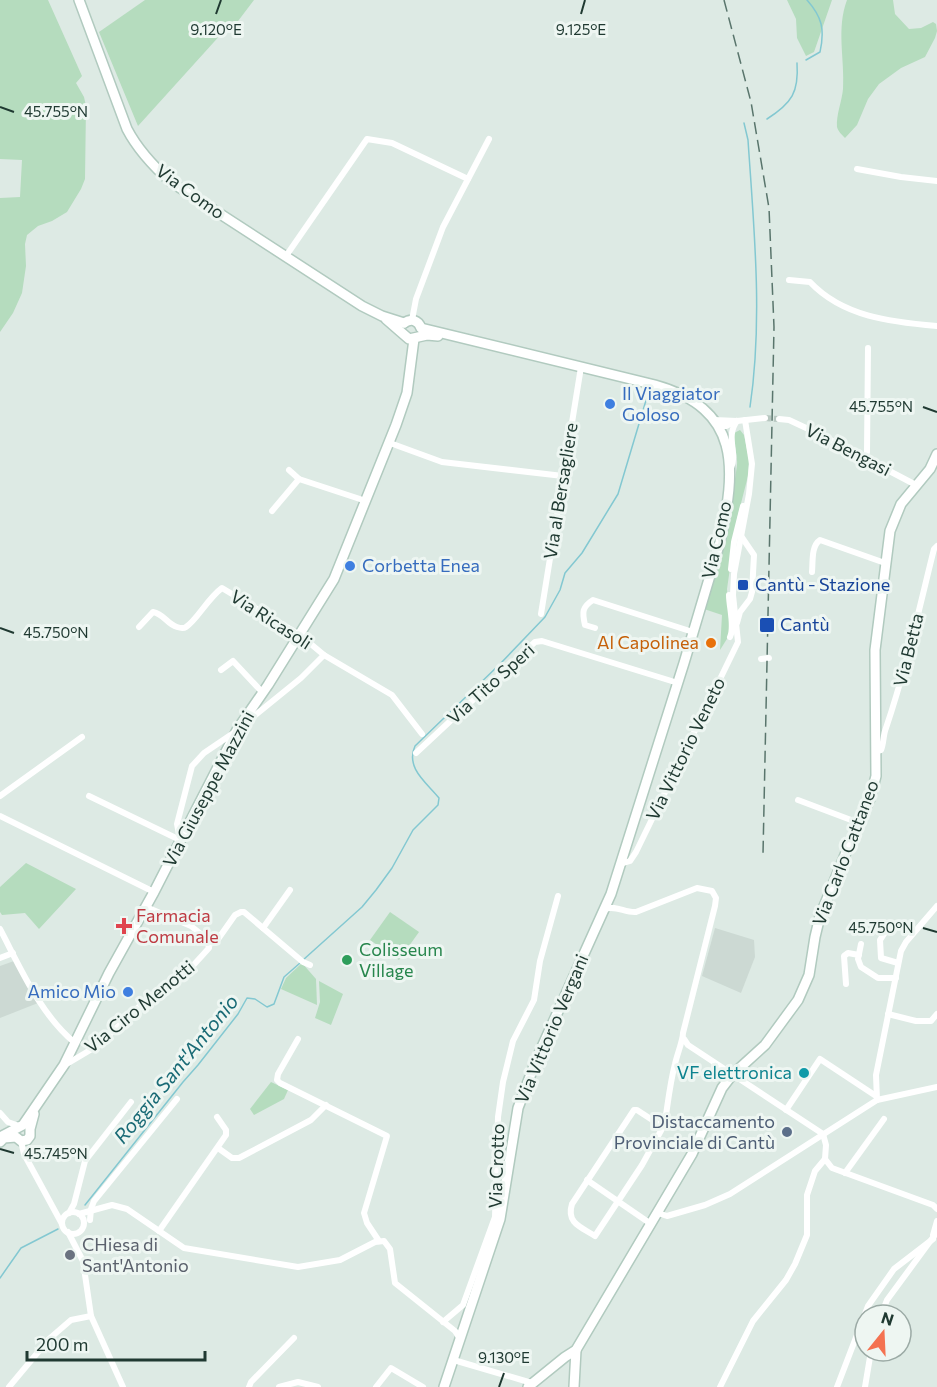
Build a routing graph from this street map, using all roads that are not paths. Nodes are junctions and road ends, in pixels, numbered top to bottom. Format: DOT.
graph roads {
  1 [pos="79,0"];
  2 [pos="489,139"];
  3 [pos="856,169"];
  4 [pos="468,179"];
  5 [pos="937,181"];
  6 [pos="286,256"];
  7 [pos="789,280"];
  8 [pos="937,326"];
  9 [pos="421,328"];
  10 [pos="409,332"];
  11 [pos="468,340"];
  12 [pos="868,348"];
  13 [pos="581,368"];
  14 [pos="765,418"];
  15 [pos="779,418"];
  16 [pos="741,420"];
  17 [pos="716,423"];
  18 [pos="390,443"];
  19 [pos="937,454"];
  20 [pos="865,457"];
  21 [pos="730,469"];
  22 [pos="289,470"];
  23 [pos="563,476"];
  24 [pos="299,479"];
  25 [pos="916,485"];
  26 [pos="366,501"];
  27 [pos="272,511"];
  28 [pos="741,536"];
  29 [pos="937,546"];
  30 [pos="885,563"];
  31 [pos="812,572"];
  32 [pos="541,614"];
  33 [pos="736,625"];
  34 [pos="139,627"];
  35 [pos="595,628"];
  36 [pos="693,632"];
  37 [pos="300,635"];
  38 [pos="730,637"];
  39 [pos="324,655"];
  40 [pos="769,658"];
  41 [pos="761,659"];
  42 [pos="221,670"];
  43 [pos="678,683"];
  44 [pos="266,689"];
  45 [pos="279,695"];
  46 [pos="237,730"];
  47 [pos="422,734"];
  48 [pos="82,737"];
  49 [pos="877,750"];
  50 [pos="416,753"];
  51 [pos="0,796"];
  52 [pos="89,796"];
  53 [pos="798,800"];
  54 [pos="0,816"];
  55 [pos="859,823"];
  56 [pos="180,840"];
  57 [pos="620,864"];
  58 [pos="290,890"];
  59 [pos="154,892"];
  60 [pos="611,894"];
  61 [pos="558,896"];
  62 [pos="937,906"];
  63 [pos="146,907"];
  64 [pos="605,909"];
  65 [pos="624,910"];
  66 [pos="263,928"];
  67 [pos="0,929"];
  68 [pos="886,931"];
  69 [pos="209,944"];
  70 [pos="861,944"];
  71 [pos="13,953"];
  72 [pos="859,955"];
  73 [pos="0,958"];
  74 [pos="304,962"];
  75 [pos="898,963"];
  76 [pos="896,978"];
  77 [pos="846,984"];
  78 [pos="888,1014"];
  79 [pos="937,1014"];
  80 [pos="298,1039"];
  81 [pos="684,1039"];
  82 [pos="76,1044"];
  83 [pos="64,1065"];
  84 [pos="732,1075"];
  85 [pos="937,1087"];
  86 [pos="876,1098"];
  87 [pos="177,1099"];
  88 [pos="131,1102"];
  89 [pos="326,1105"];
  90 [pos="786,1110"];
  91 [pos="0,1113"];
  92 [pos="217,1117"];
  93 [pos="884,1119"];
  94 [pos="663,1127"];
  95 [pos="22,1132"];
  96 [pos="823,1134"];
  97 [pos="0,1137"];
  98 [pos="0,1142"];
  99 [pos="218,1148"];
  100 [pos="825,1159"];
  101 [pos="845,1173"];
  102 [pos="587,1180"];
  103 [pos="618,1202"];
  104 [pos="74,1204"];
  105 [pos="108,1207"];
  106 [pos="53,1208"];
  107 [pos="937,1209"];
  108 [pos="91,1212"];
  109 [pos="68,1213"];
  110 [pos="658,1213"];
  111 [pos="78,1214"];
  112 [pos="90,1220"];
  113 [pos="937,1221"];
  114 [pos="62,1224"];
  115 [pos="651,1224"];
  116 [pos="83,1225"];
  117 [pos="159,1231"];
  118 [pos="937,1232"];
  119 [pos="72,1233"];
  120 [pos="935,1240"];
  121 [pos="379,1241"];
  122 [pos="476,1292"];
  123 [pos="886,1303"];
  124 [pos="91,1316"];
  125 [pos="445,1324"];
  126 [pos="464,1325"];
  127 [pos="294,1338"];
  128 [pos="459,1345"];
  129 [pos="576,1350"];
  130 [pos="457,1361"];
  131 [pos="869,1363"];
  132 [pos="530,1385"];
  133 [pos="9,1387"];
  134 [pos="123,1387"];
  135 [pos="249,1387"];
  136 [pos="279,1387"];
  137 [pos="318,1387"];
  138 [pos="376,1387"];
  139 [pos="423,1387"];
  140 [pos="444,1387"];
  141 [pos="449,1387"];
  142 [pos="574,1387"];
  143 [pos="720,1387"];
  144 [pos="837,1387"];
  145 [pos="865,1387"];
  1 -- 6 [label="street, Via Como"];
  2 -- 4 [label="street"];
  3 -- 5 [label="street"];
  4 -- 6 [label="street"];
  4 -- 10 [label="street"];
  6 -- 10 [label="street, Via Como"];
  7 -- 8 [label="street"];
  9 -- 10 [label="street, Via Giuseppe Mazzini"];
  9 -- 11 [label="street, Via Como"];
  10 -- 11 [label="street, Via Como"];
  10 -- 18 [label="street, Via Giuseppe Mazzini"];
  11 -- 13 [label="street, Via Como"];
  12 -- 20 [label="street"];
  13 -- 17 [label="street, Via Como"];
  13 -- 23 [label="street, Via al Bersagliere"];
  14 -- 16 [label="street"];
  15 -- 20 [label="street, Via Bengasi"];
  16 -- 17 [label="street"];
  16 -- 21 [label="street"];
  16 -- 28 [label="street, Via Vittorio Veneto"];
  16 -- 38 [label="street"];
  17 -- 21 [label="street, Via Como"];
  18 -- 23 [label="street"];
  18 -- 26 [label="street, Via Giuseppe Mazzini"];
  19 -- 25 [label="street, Via Carlo Cattaneo"];
  20 -- 25 [label="street, Via Bengasi"];
  21 -- 36 [label="street, Via Como"];
  22 -- 24 [label="street"];
  23 -- 32 [label="street, Via al Bersagliere"];
  24 -- 26 [label="street"];
  24 -- 27 [label="street"];
  25 -- 30 [label="street, Via Carlo Cattaneo"];
  26 -- 37 [label="street, Via Giuseppe Mazzini"];
  28 -- 33 [label="street, Via Vittorio Veneto"];
  28 -- 33 [label="street, Via Vittorio Veneto"];
  29 -- 49 [label="street, Via Betta"];
  30 -- 31 [label="street"];
  30 -- 49 [label="street, Via Carlo Cattaneo"];
  33 -- 57 [label="street, Via Vittorio Veneto"];
  34 -- 37 [label="street, Via Ricasoli"];
  35 -- 36 [label="street"];
  36 -- 43 [label="street, Via Como"];
  37 -- 39 [label="street, Via Ricasoli"];
  37 -- 44 [label="street, Via Giuseppe Mazzini"];
  39 -- 45 [label="street"];
  39 -- 47 [label="street"];
  40 -- 41 [label="street"];
  42 -- 44 [label="street"];
  43 -- 50 [label="street, Via Tito Speri"];
  43 -- 57 [label="street, Via Como"];
  44 -- 45 [label="street"];
  44 -- 46 [label="street, Via Giuseppe Mazzini"];
  45 -- 46 [label="street"];
  46 -- 56 [label="street, Via Giuseppe Mazzini"];
  46 -- 56 [label="street"];
  48 -- 51 [label="street"];
  49 -- 55 [label="street, Via Carlo Cattaneo"];
  52 -- 56 [label="street"];
  53 -- 55 [label="street"];
  54 -- 59 [label="street"];
  55 -- 84 [label="street, Via Carlo Cattaneo"];
  56 -- 59 [label="street, Via Giuseppe Mazzini"];
  57 -- 60 [label="street, Via Como"];
  58 -- 66 [label="street"];
  59 -- 63 [label="street, Via Giuseppe Mazzini"];
  60 -- 64 [label="street, Via Como"];
  60 -- 65 [label="street"];
  61 -- 125 [label="street, Via Crotto"];
  62 -- 75 [label="street"];
  63 -- 69 [label="street, Via Ciro Menotti"];
  63 -- 82 [label="street, Via Giuseppe Mazzini"];
  64 -- 65 [label="street"];
  64 -- 122 [label="street, Via Vittorio Vergani"];
  65 -- 81 [label="street"];
  66 -- 69 [label="street, Via Ciro Menotti"];
  66 -- 74 [label="street, Via Ciro Menotti"];
  67 -- 71 [label="street"];
  68 -- 75 [label="street"];
  69 -- 83 [label="street, Via Ciro Menotti"];
  70 -- 72 [label="street"];
  71 -- 73 [label="street"];
  71 -- 82 [label="street"];
  72 -- 76 [label="street"];
  72 -- 77 [label="street"];
  75 -- 76 [label="street"];
  76 -- 78 [label="street"];
  78 -- 79 [label="street"];
  78 -- 86 [label="street"];
  80 -- 89 [label="street"];
  81 -- 84 [label="street"];
  81 -- 94 [label="street"];
  82 -- 83 [label="street, Via Giuseppe Mazzini"];
  83 -- 95 [label="street, Via Giuseppe Mazzini"];
  84 -- 90 [label="street"];
  84 -- 110 [label="street, Via Carlo Cattaneo"];
  85 -- 86 [label="street"];
  86 -- 90 [label="street"];
  86 -- 96 [label="street"];
  87 -- 108 [label="street"];
  88 -- 104 [label="street"];
  89 -- 99 [label="street"];
  89 -- 121 [label="street"];
  90 -- 96 [label="street"];
  91 -- 95 [label="street"];
  92 -- 99 [label="street"];
  93 -- 101 [label="street"];
  94 -- 102 [label="street"];
  94 -- 103 [label="street"];
  95 -- 97 [label="street"];
  95 -- 98 [label="street"];
  95 -- 106 [label="street"];
  96 -- 100 [label="street"];
  96 -- 110 [label="street"];
  99 -- 117 [label="street"];
  100 -- 101 [label="street"];
  100 -- 143 [label="street"];
  101 -- 107 [label="street"];
  102 -- 103 [label="street"];
  102 -- 103 [label="street"];
  103 -- 115 [label="street"];
  104 -- 109 [label="street"];
  104 -- 111 [label="street"];
  105 -- 108 [label="street"];
  105 -- 112 [label="street"];
  105 -- 117 [label="street"];
  106 -- 109 [label="street"];
  106 -- 114 [label="street"];
  108 -- 111 [label="street"];
  108 -- 112 [label="street"];
  109 -- 111 [label="street"];
  109 -- 114 [label="street"];
  110 -- 115 [label="street, Via Carlo Cattaneo"];
  111 -- 116 [label="street"];
  112 -- 116 [label="street"];
  113 -- 120 [label="street"];
  114 -- 119 [label="street"];
  115 -- 129 [label="street, Via Carlo Cattaneo"];
  116 -- 119 [label="street"];
  117 -- 121 [label="street"];
  118 -- 120 [label="street"];
  119 -- 124 [label="street"];
  120 -- 123 [label="street"];
  120 -- 144 [label="street"];
  121 -- 125 [label="street"];
  122 -- 126 [label="street, Via Vittorio Vergani"];
  122 -- 128 [label="street, Via Vittorio Vergani"];
  124 -- 133 [label="street"];
  124 -- 134 [label="street"];
  125 -- 126 [label="street"];
  125 -- 128 [label="street"];
  125 -- 128 [label="street"];
  126 -- 128 [label="street, Via Vittorio Vergani"];
  127 -- 135 [label="street"];
  128 -- 130 [label="street, Via Vittorio Vergani"];
  128 -- 140 [label="street, Via Vittorio Vergani"];
  129 -- 132 [label="street, Via Carlo Cattaneo"];
  129 -- 142 [label="street"];
  130 -- 132 [label="street"];
  130 -- 141 [label="street, Via Vittorio Vergani"];
  131 -- 145 [label="street"];
  136 -- 137 [label="street"];
  138 -- 139 [label="street"];
}
